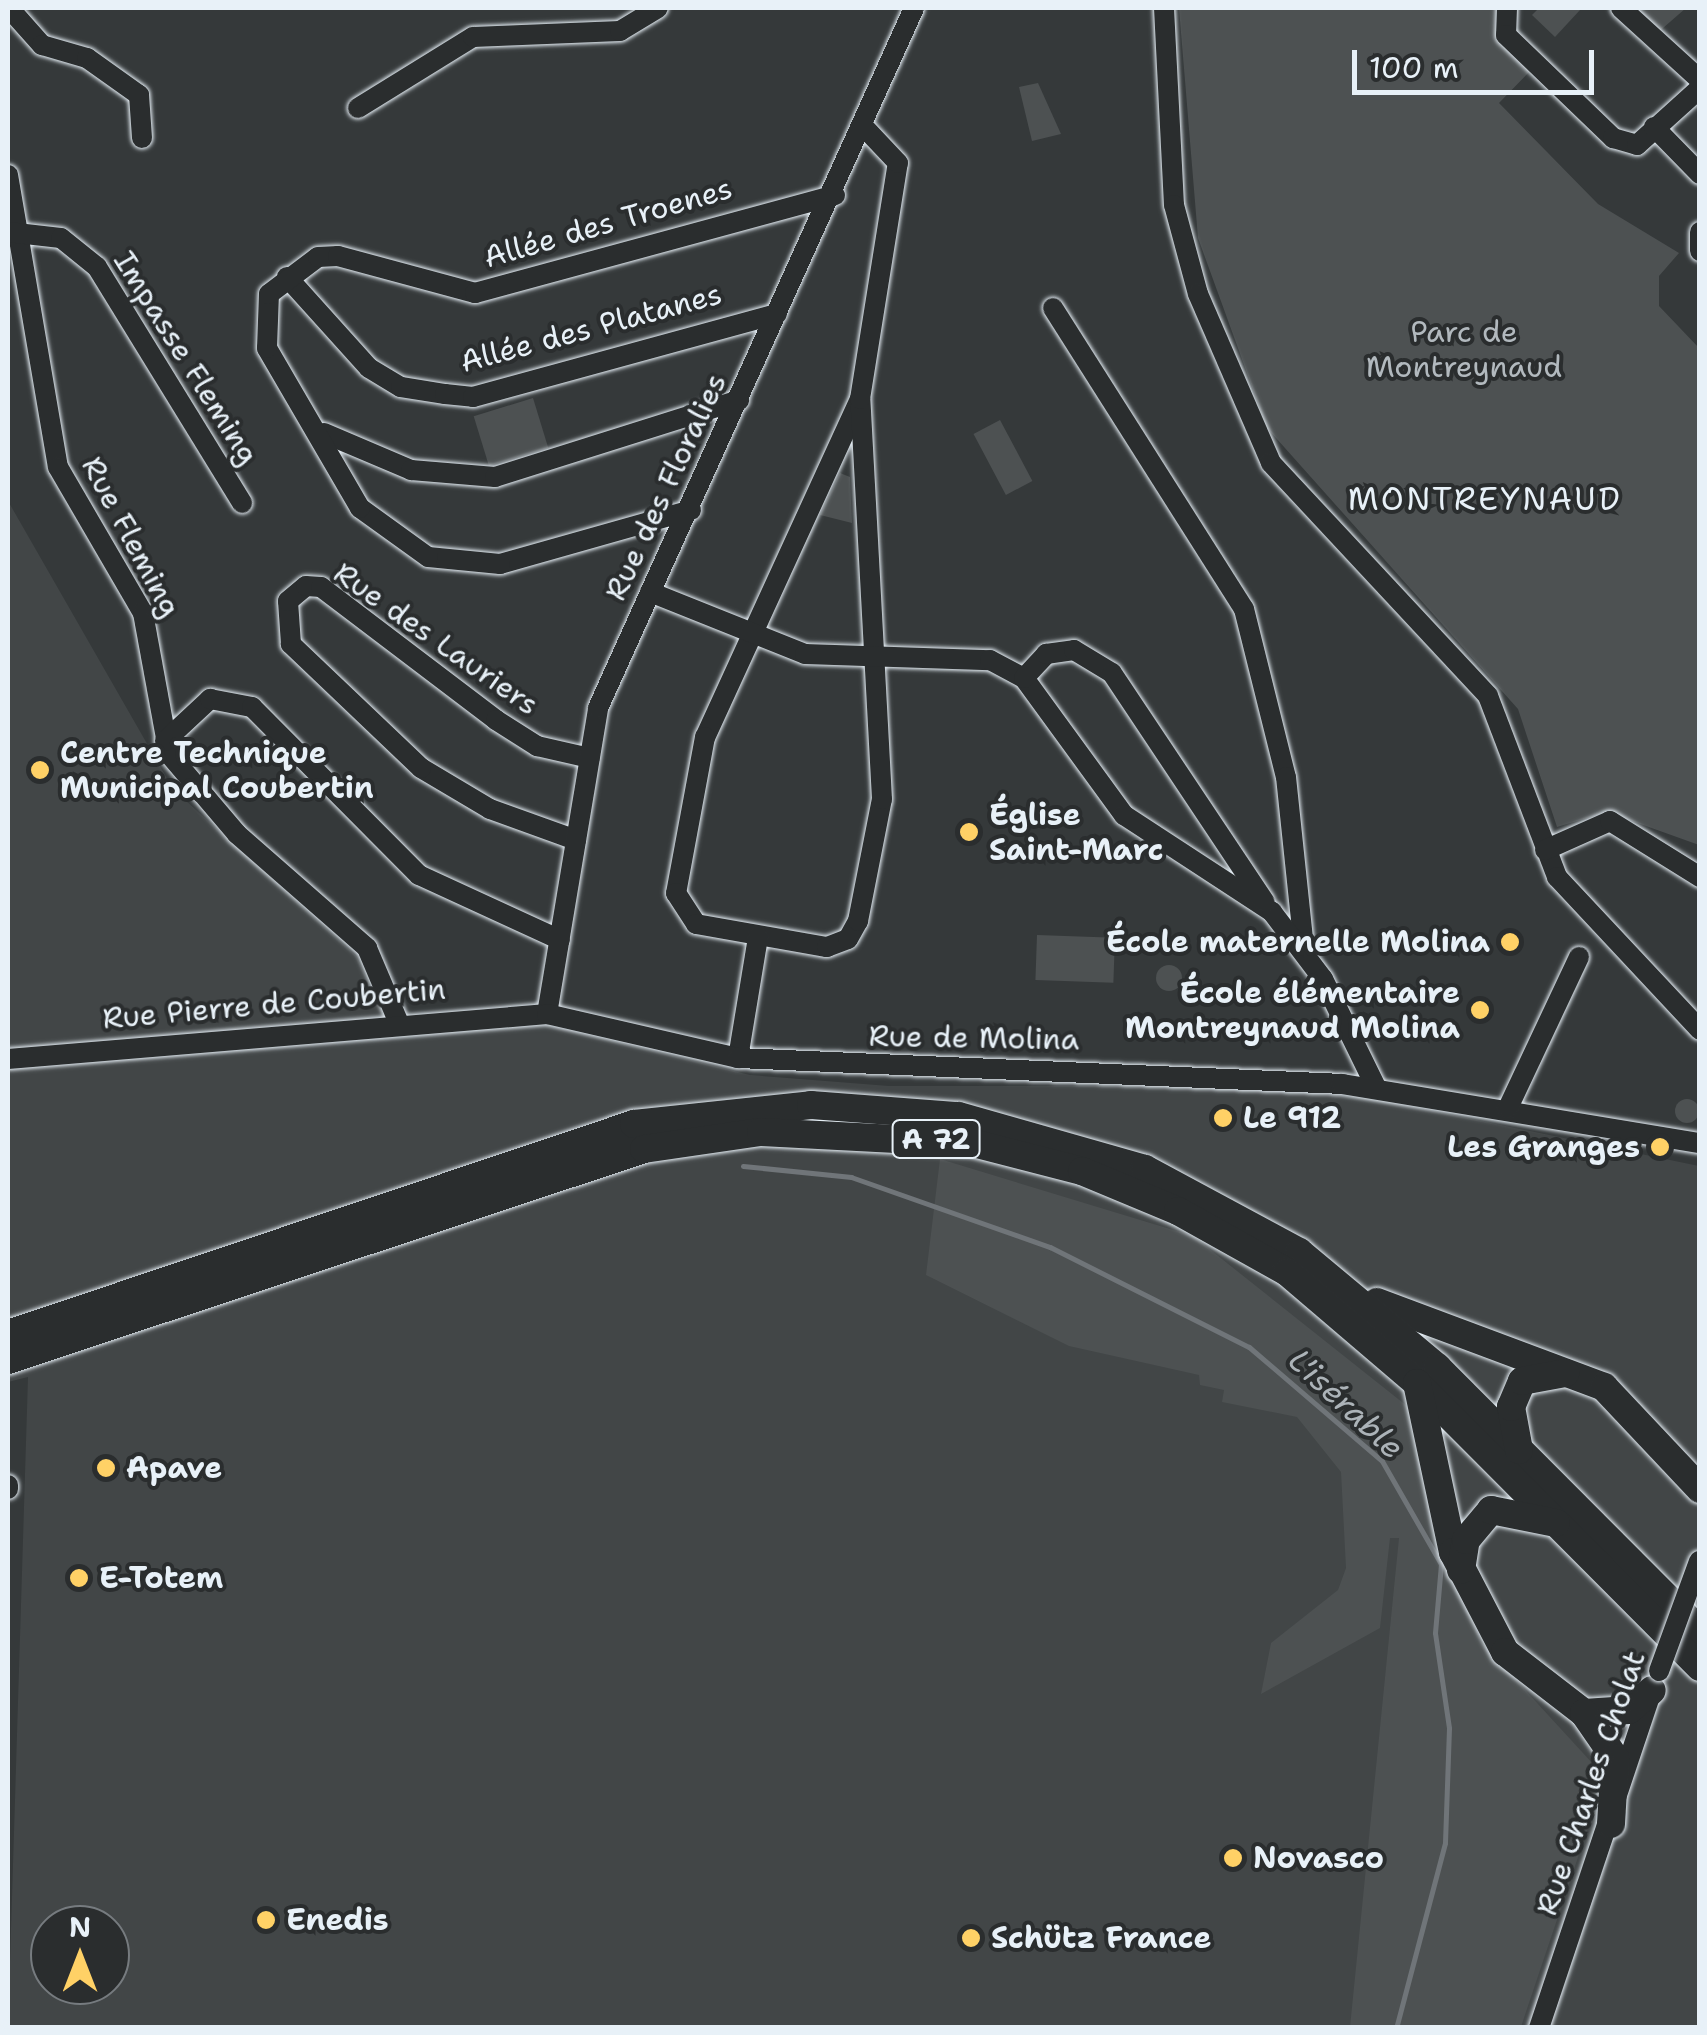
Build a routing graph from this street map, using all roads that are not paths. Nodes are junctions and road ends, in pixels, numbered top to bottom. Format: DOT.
graph roads {
  1 [pos="9,8"];
  2 [pos="658,8"];
  3 [pos="1164,8"];
  4 [pos="1507,8"];
  5 [pos="1621,8"];
  6 [pos="917,10"];
  7 [pos="1700,80"];
  8 [pos="1700,88"];
  9 [pos="358,108"];
  10 [pos="1654,126"];
  11 [pos="864,128"];
  12 [pos="142,138"];
  13 [pos="1700,174"];
  14 [pos="8,175"];
  15 [pos="835,195"];
  16 [pos="1700,232"];
  17 [pos="13,234"];
  18 [pos="1700,251"];
  19 [pos="287,277"];
  20 [pos="1053,308"];
  21 [pos="777,314"];
  22 [pos="860,399"];
  23 [pos="739,400"];
  24 [pos="324,433"];
  25 [pos="242,503"];
  26 [pos="691,510"];
  27 [pos="650,592"];
  28 [pos="753,638"];
  29 [pos="872,657"];
  30 [pos="1024,678"];
  31 [pos="165,741"];
  32 [pos="590,758"];
  33 [pos="576,840"];
  34 [pos="1545,850"];
  35 [pos="1700,876"];
  36 [pos="1272,912"];
  37 [pos="758,937"];
  38 [pos="560,940"];
  39 [pos="1304,949"];
  40 [pos="1579,956"];
  41 [pos="547,1014"];
  42 [pos="398,1021"];
  43 [pos="1700,1030"];
  44 [pos="738,1058"];
  45 [pos="8,1060"];
  46 [pos="1376,1088"];
  47 [pos="1508,1108"];
  48 [pos="1700,1142"];
  49 [pos="1365,1302"];
  50 [pos="12,1349"];
  51 [pos="1578,1374"];
  52 [pos="1417,1383"];
  53 [pos="1662,1441"];
  54 [pos="1700,1449"];
  55 [pos="1519,1450"];
  56 [pos="1700,1488"];
  57 [pos="1559,1524"];
  58 [pos="1699,1560"];
  59 [pos="1460,1572"];
  60 [pos="1700,1632"];
  61 [pos="1700,1666"];
  62 [pos="1656,1681"];
  63 [pos="1584,1713"];
  64 [pos="1611,1824"];
  65 [pos="1539,2028"];
  1 -- 12 [label="street"];
  2 -- 9 [label="street"];
  3 -- 34 [label="street"];
  4 -- 10 [label="street"];
  5 -- 7 [label="street"];
  6 -- 11 [label="street, Rue des Floralies"];
  8 -- 10 [label="street"];
  10 -- 13 [label="street"];
  11 -- 15 [label="street, Rue des Floralies"];
  11 -- 22 [label="street"];
  14 -- 17 [label="street, Rue Fleming"];
  15 -- 19 [label="street, Allée des Troenes"];
  15 -- 21 [label="street, Rue des Floralies"];
  16 -- 18 [label="street"];
  17 -- 25 [label="street, Impasse Fleming"];
  17 -- 31 [label="street, Rue Fleming"];
  19 -- 21 [label="street, Allée des Platanes"];
  19 -- 24 [label="street"];
  20 -- 39 [label="street"];
  21 -- 23 [label="street, Rue des Floralies"];
  22 -- 28 [label="street"];
  22 -- 29 [label="street"];
  23 -- 24 [label="street"];
  23 -- 26 [label="street, Rue des Floralies"];
  24 -- 26 [label="street"];
  26 -- 27 [label="street, Rue des Floralies"];
  27 -- 28 [label="street"];
  27 -- 32 [label="street, Rue des Floralies"];
  28 -- 29 [label="street"];
  28 -- 37 [label="street"];
  29 -- 30 [label="street"];
  29 -- 37 [label="street"];
  30 -- 36 [label="street"];
  30 -- 36 [label="street"];
  31 -- 38 [label="street"];
  31 -- 42 [label="street, Rue Fleming"];
  32 -- 33 [label="street, Rue des Floralies"];
  32 -- 33 [label="street, Rue des Lauriers"];
  33 -- 38 [label="street, Rue des Floralies"];
  34 -- 35 [label="street"];
  34 -- 43 [label="street"];
  36 -- 39 [label="street"];
  37 -- 44 [label="street"];
  38 -- 41 [label="street, Rue des Floralies"];
  39 -- 46 [label="street"];
  40 -- 47 [label="street"];
  41 -- 42 [label="street, Rue Pierre de Coubertin"];
  41 -- 44 [label="street, Rue de Molina"];
  42 -- 45 [label="street, Rue Pierre de Coubertin"];
  44 -- 46 [label="street, Rue de Molina"];
  46 -- 47 [label="street, Rue de Molina"];
  47 -- 48 [label="street, Rue de Molina"];
  49 -- 50 [label="highway, A 72"];
  49 -- 51 [label="highway"];
  49 -- 55 [label="highway, A 72"];
  50 -- 52 [label="highway, A 72"];
  51 -- 53 [label="highway"];
  51 -- 55 [label="highway"];
  52 -- 57 [label="highway, A 72"];
  52 -- 59 [label="highway"];
  53 -- 54 [label="highway"];
  53 -- 56 [label="highway"];
  55 -- 60 [label="highway, A 72"];
  57 -- 59 [label="highway"];
  57 -- 61 [label="highway, A 72"];
  58 -- 62 [label="street, Rue Charles Cholat, bridge"];
  59 -- 63 [label="highway"];
  62 -- 63 [label="highway"];
  62 -- 64 [label="street, Rue Charles Cholat"];
  63 -- 64 [label="highway"];
  64 -- 65 [label="street, Rue Charles Cholat"];
}
